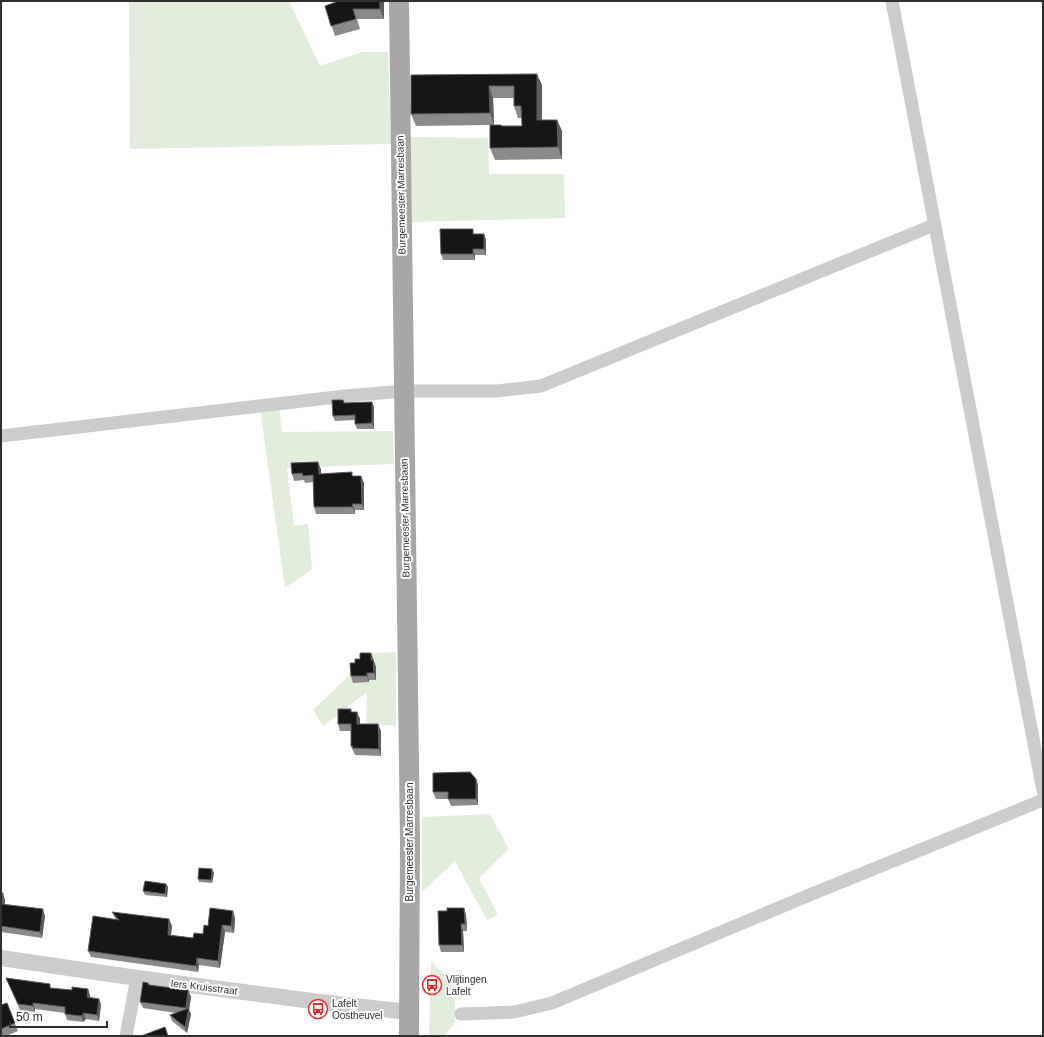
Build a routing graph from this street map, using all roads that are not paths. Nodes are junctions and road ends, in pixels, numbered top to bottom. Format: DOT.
graph roads {
  1 [pos="399,1"];
  2 [pos="892,1"];
  3 [pos="934,225"];
  4 [pos="404,391"];
  5 [pos="1,436"];
  6 [pos="1043,791"];
  7 [pos="1043,800"];
  8 [pos="1,958"];
  9 [pos="136,978"];
  10 [pos="408,1012"];
  11 [pos="461,1014"];
  12 [pos="126,1036"];
  13 [pos="409,1036"];
  1 -- 4 [label="main road, Burgemeester Marresbaan"];
  2 -- 3 [label="street"];
  3 -- 4 [label="street"];
  3 -- 6 [label="street"];
  4 -- 5 [label="street"];
  4 -- 10 [label="main road, Burgemeester Marresbaan"];
  7 -- 11 [label="street"];
  8 -- 9 [label="street, Iers Kruisstraat"];
  9 -- 10 [label="street, Iers Kruisstraat"];
  9 -- 12 [label="street"];
  10 -- 13 [label="main road, Burgemeester Marresbaan"];
}
